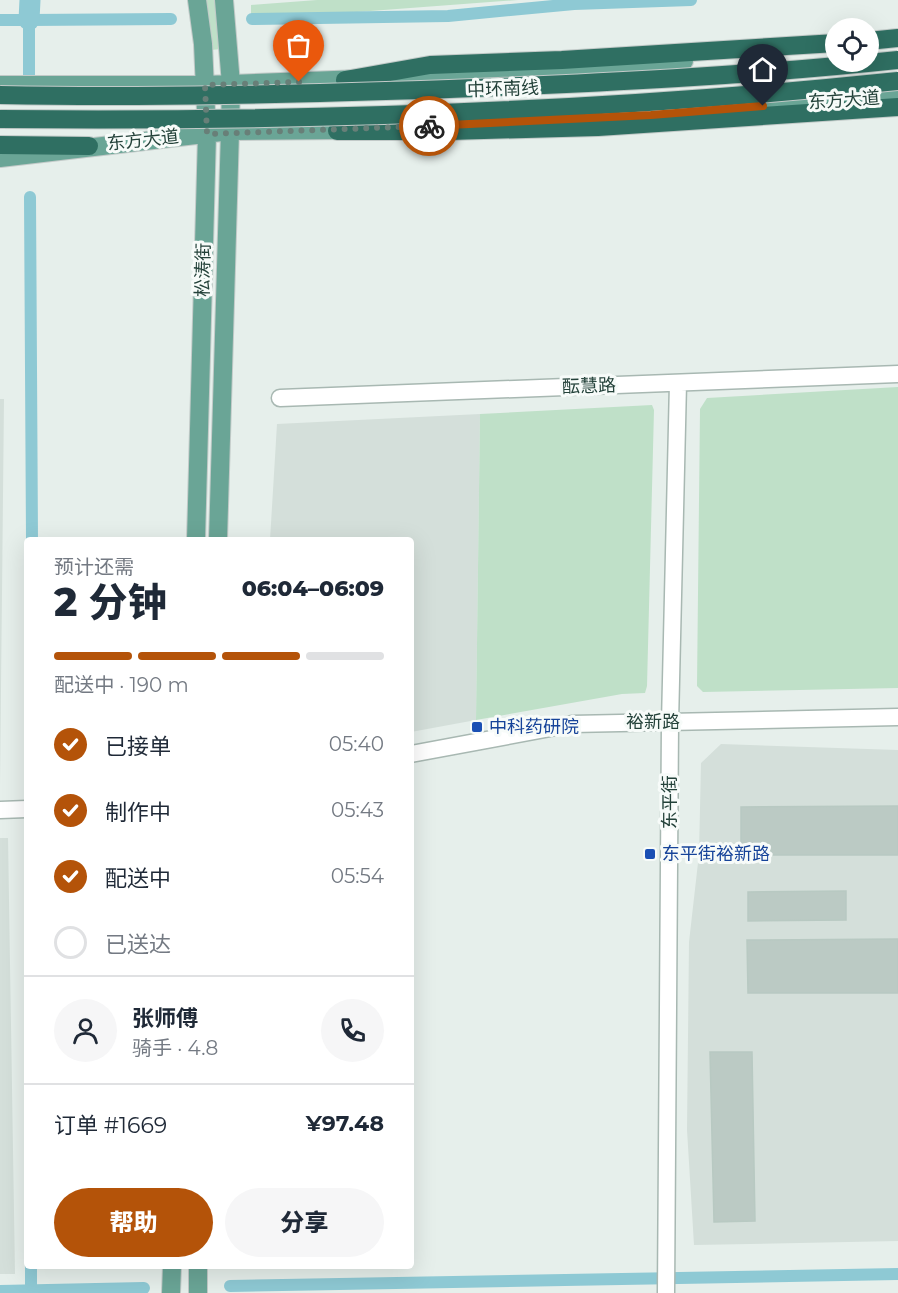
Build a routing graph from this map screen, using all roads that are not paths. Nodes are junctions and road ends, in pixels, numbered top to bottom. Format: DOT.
graph roads {
  1 [pos="197,0"];
  2 [pos="224,0"];
  3 [pos="898,38"];
  4 [pos="879,40"];
  5 [pos="825,44"];
  6 [pos="898,46"];
  7 [pos="879,47"];
  8 [pos="825,52"];
  9 [pos="898,60"];
  10 [pos="345,80"];
  11 [pos="898,81"];
  12 [pos="231,84"];
  13 [pos="0,85"];
  14 [pos="205,85"];
  15 [pos="0,95"];
  16 [pos="898,96"];
  17 [pos="898,107"];
  18 [pos="0,119"];
  19 [pos="337,130"];
  20 [pos="230,131"];
  21 [pos="207,134"];
  22 [pos="0,145"];
  23 [pos="89,146"];
  24 [pos="0,158"];
  25 [pos="898,374"];
  26 [pos="678,383"];
  27 [pos="280,398"];
  28 [pos="196,537"];
  29 [pos="218,537"];
  30 [pos="898,717"];
  31 [pos="670,723"];
  32 [pos="414,753"];
  33 [pos="23,809"];
  34 [pos="0,810"];
  35 [pos="172,1269"];
  36 [pos="198,1269"];
  37 [pos="171,1293"];
  38 [pos="198,1293"];
  39 [pos="666,1293"];
  1 -- 14 [label="main road, 松涛街"];
  2 -- 12 [label="main road, 松涛街"];
  3 -- 4 [label="highway"];
  5 -- 10 [label="highway"];
  6 -- 7 [label="main road"];
  8 -- 10 [label="main road"];
  9 -- 15 [label="highway, 中环南线, bridge"];
  10 -- 12 [label="main road"];
  11 -- 18 [label="highway, 中环南线, bridge"];
  12 -- 14 [label="main road"];
  12 -- 20 [label="main road, 松涛街"];
  13 -- 14 [label="main road"];
  14 -- 21 [label="main road, 松涛街"];
  16 -- 19 [label="main road, 东方大道"];
  17 -- 19 [label="highway"];
  19 -- 20 [label="main road, 东方大道"];
  20 -- 21 [label="main road, 东方大道"];
  20 -- 29 [label="main road, 松涛街"];
  21 -- 23 [label="main road, 东方大道"];
  21 -- 28 [label="main road, 松涛街"];
  22 -- 23 [label="highway"];
  23 -- 24 [label="main road, 东方大道"];
  25 -- 26 [label="street, 酝慧路"];
  26 -- 27 [label="street, 酝慧路"];
  26 -- 31 [label="street, 东平街"];
  30 -- 31 [label="street, 裕新路"];
  31 -- 32 [label="street, 裕新路"];
  31 -- 39 [label="street, 东平街"];
  33 -- 34 [label="street"];
  35 -- 37 [label="main road"];
  36 -- 38 [label="main road"];
}
